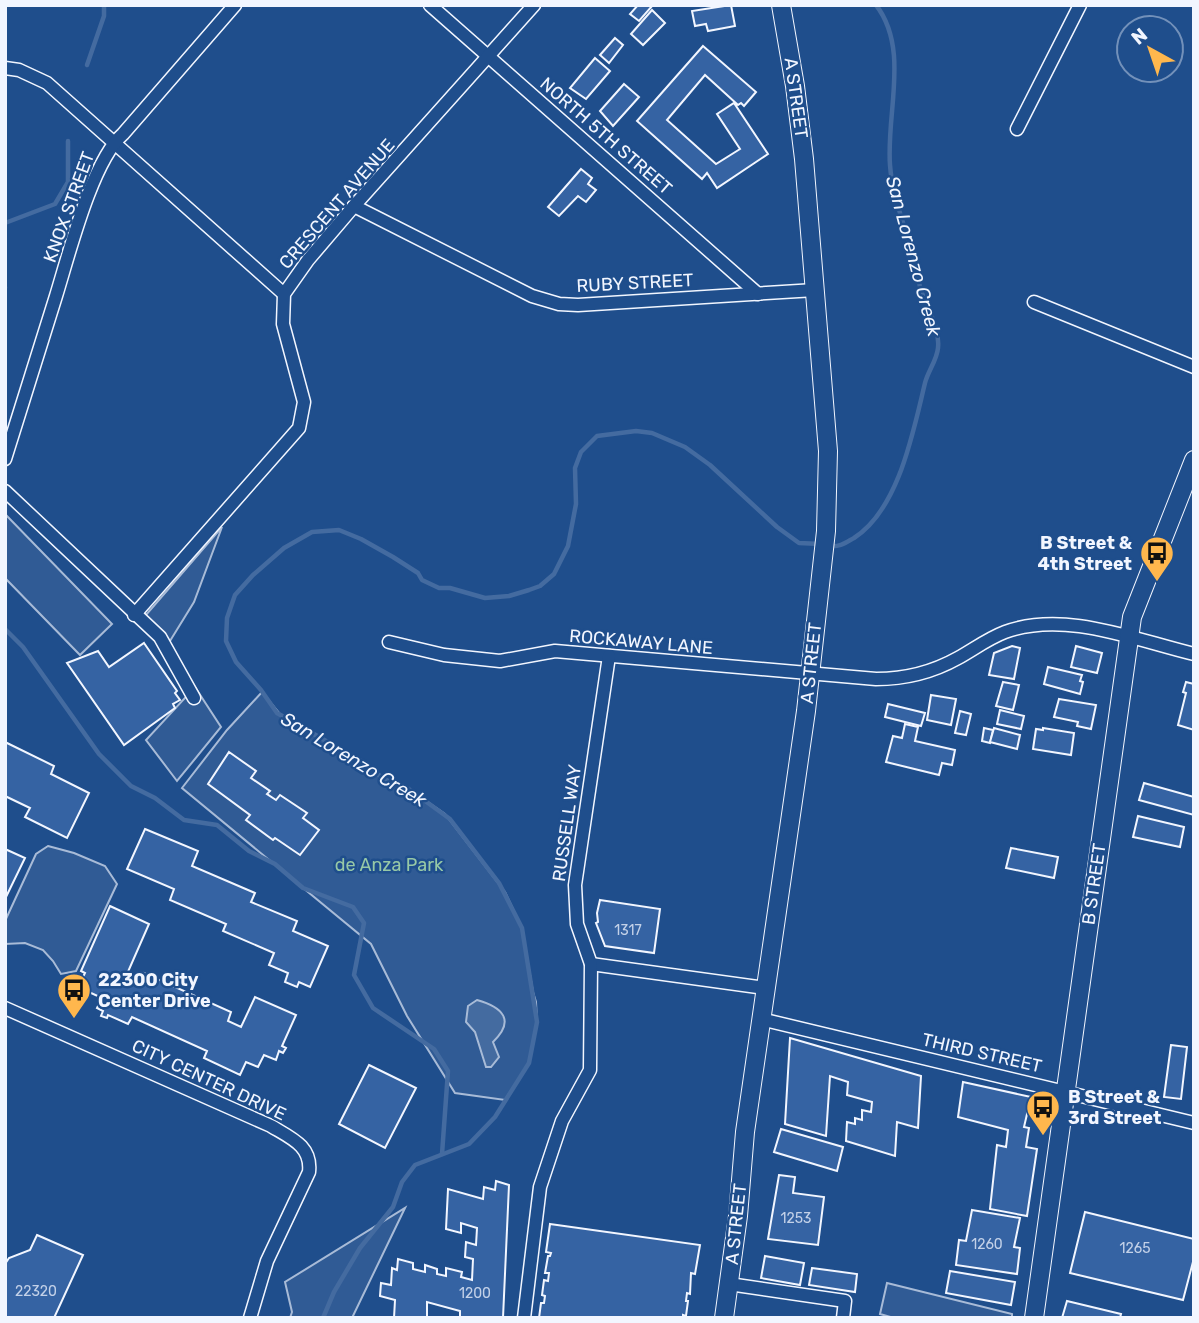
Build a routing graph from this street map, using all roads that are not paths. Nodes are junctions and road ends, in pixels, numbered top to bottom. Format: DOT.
graph roads {
  1 [pos="235,5"];
  2 [pos="430,5"];
  3 [pos="534,5"];
  4 [pos="780,5"];
  5 [pos="1080,5"];
  6 [pos="487,56"];
  7 [pos="5,68"];
  8 [pos="1017,129"];
  9 [pos="114,142"];
  10 [pos="354,206"];
  11 [pos="815,290"];
  12 [pos="284,293"];
  13 [pos="758,294"];
  14 [pos="1034,302"];
  15 [pos="1194,367"];
  16 [pos="5,459"];
  17 [pos="1194,460"];
  18 [pos="5,491"];
  19 [pos="134,615"];
  20 [pos="1129,637"];
  21 [pos="389,642"];
  22 [pos="1194,654"];
  23 [pos="609,656"];
  24 [pos="809,672"];
  25 [pos="194,698"];
  26 [pos="591,964"];
  27 [pos="765,988"];
  28 [pos="5,1008"];
  29 [pos="761,1019"];
  30 [pos="1065,1091"];
  31 [pos="1194,1123"];
  32 [pos="729,1284"];
  33 [pos="250,1318"];
  34 [pos="524,1318"];
  35 [pos="724,1318"];
  36 [pos="843,1318"];
  37 [pos="1034,1318"];
  1 -- 9 [label="street, KNOX STREET"];
  2 -- 6 [label="street, NORTH 5TH STREET"];
  3 -- 6 [label="street, CRESCENT AVENUE"];
  4 -- 11 [label="main road, A STREET"];
  5 -- 8 [label="street"];
  6 -- 10 [label="street, CRESCENT AVENUE"];
  6 -- 13 [label="street, NORTH 5TH STREET"];
  7 -- 9 [label="street"];
  9 -- 12 [label="street"];
  9 -- 16 [label="street, KNOX STREET"];
  10 -- 12 [label="street, CRESCENT AVENUE"];
  10 -- 13 [label="street, RUBY STREET"];
  11 -- 13 [label="street, RUBY STREET"];
  11 -- 24 [label="main road, A STREET"];
  12 -- 19 [label="street, CRESCENT AVENUE"];
  14 -- 15 [label="street"];
  17 -- 20 [label="main road, B STREET"];
  18 -- 19 [label="street"];
  19 -- 25 [label="street"];
  20 -- 22 [label="street, ROCKAWAY LANE"];
  20 -- 24 [label="street, ROCKAWAY LANE"];
  20 -- 30 [label="main road, B STREET"];
  21 -- 23 [label="street, ROCKAWAY LANE"];
  23 -- 24 [label="street, ROCKAWAY LANE"];
  23 -- 26 [label="street, RUSSELL WAY"];
  24 -- 27 [label="main road, A STREET"];
  26 -- 27 [label="street"];
  26 -- 34 [label="street, RUSSELL WAY"];
  27 -- 29 [label="main road, A STREET"];
  28 -- 33 [label="street, CITY CENTER DRIVE"];
  29 -- 30 [label="street, THIRD STREET"];
  29 -- 32 [label="main road, A STREET"];
  30 -- 31 [label="street, THIRD STREET"];
  30 -- 37 [label="main road, B STREET"];
  32 -- 35 [label="main road, A STREET"];
  32 -- 36 [label="street"];
}
